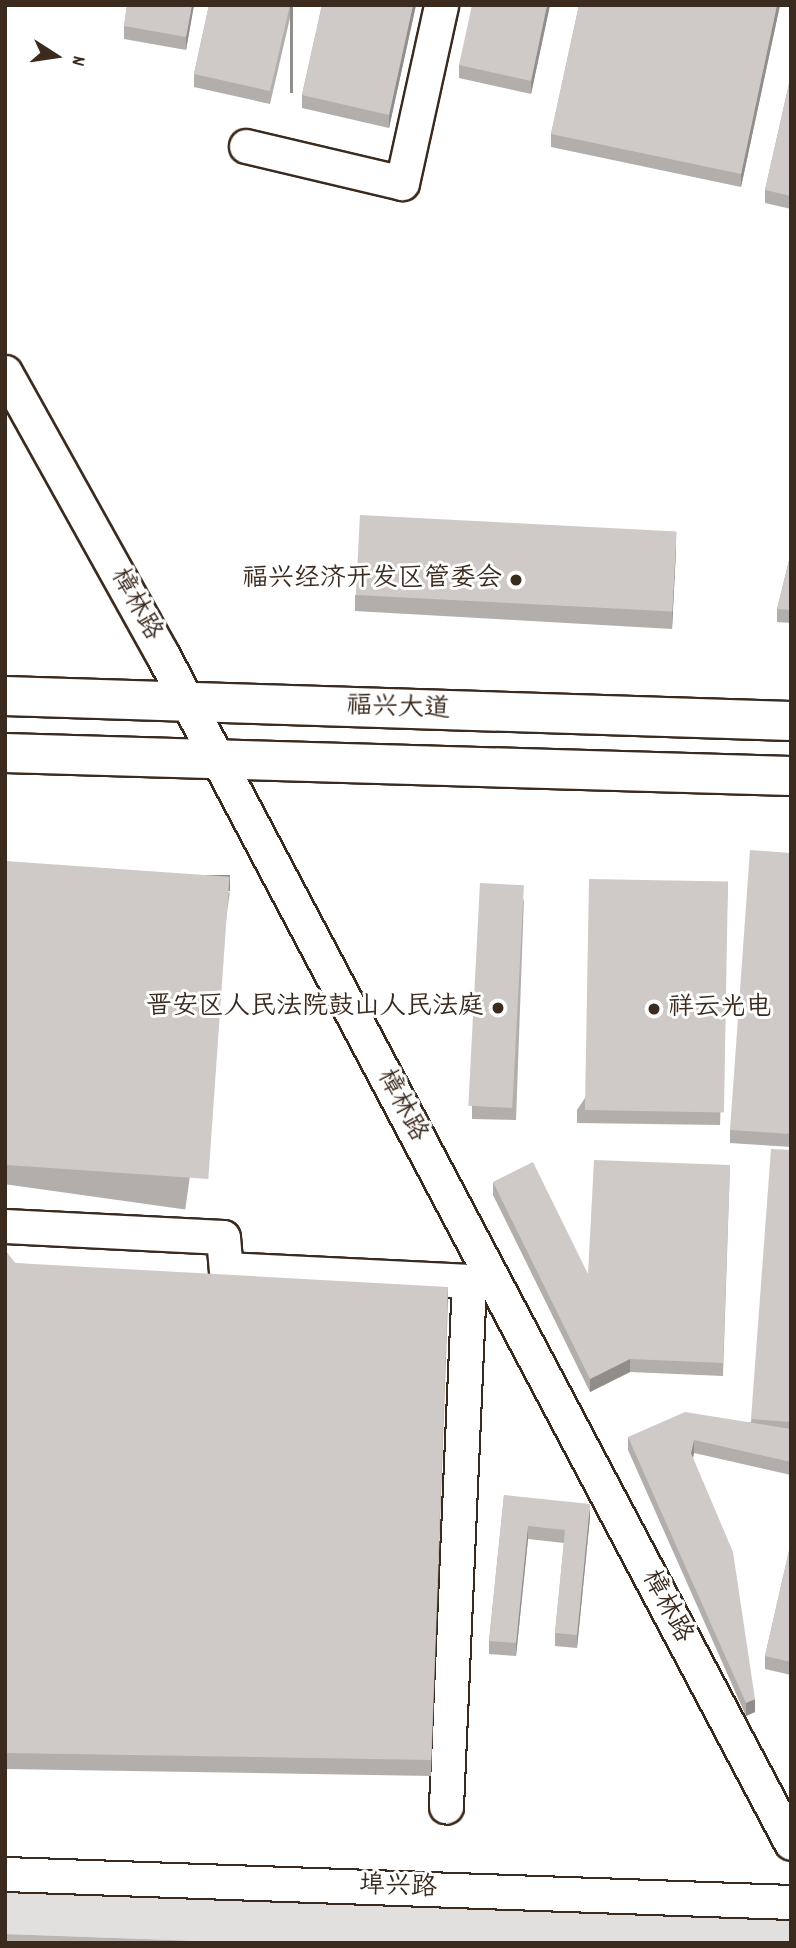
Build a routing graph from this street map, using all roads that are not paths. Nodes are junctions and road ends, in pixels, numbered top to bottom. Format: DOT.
graph roads {
  1 [pos="441,5"];
  2 [pos="246,146"];
  3 [pos="5,372"];
  4 [pos="5,696"];
  5 [pos="187,704"];
  6 [pos="791,721"];
  7 [pos="5,753"];
  8 [pos="215,760"];
  9 [pos="791,776"];
  10 [pos="5,1226"];
  11 [pos="446,1806"];
  12 [pos="791,1843"];
  13 [pos="5,1874"];
  14 [pos="791,1902"];
  1 -- 2 [label="street"];
  3 -- 5 [label="street, 樟林路"];
  4 -- 5 [label="main road, 福兴大道"];
  5 -- 6 [label="main road, 福兴大道"];
  5 -- 8 [label="street, 樟林路"];
  7 -- 8 [label="main road"];
  8 -- 9 [label="main road"];
  8 -- 12 [label="street, 樟林路"];
  10 -- 11 [label="street"];
  13 -- 14 [label="street, 埠兴路"];
}
